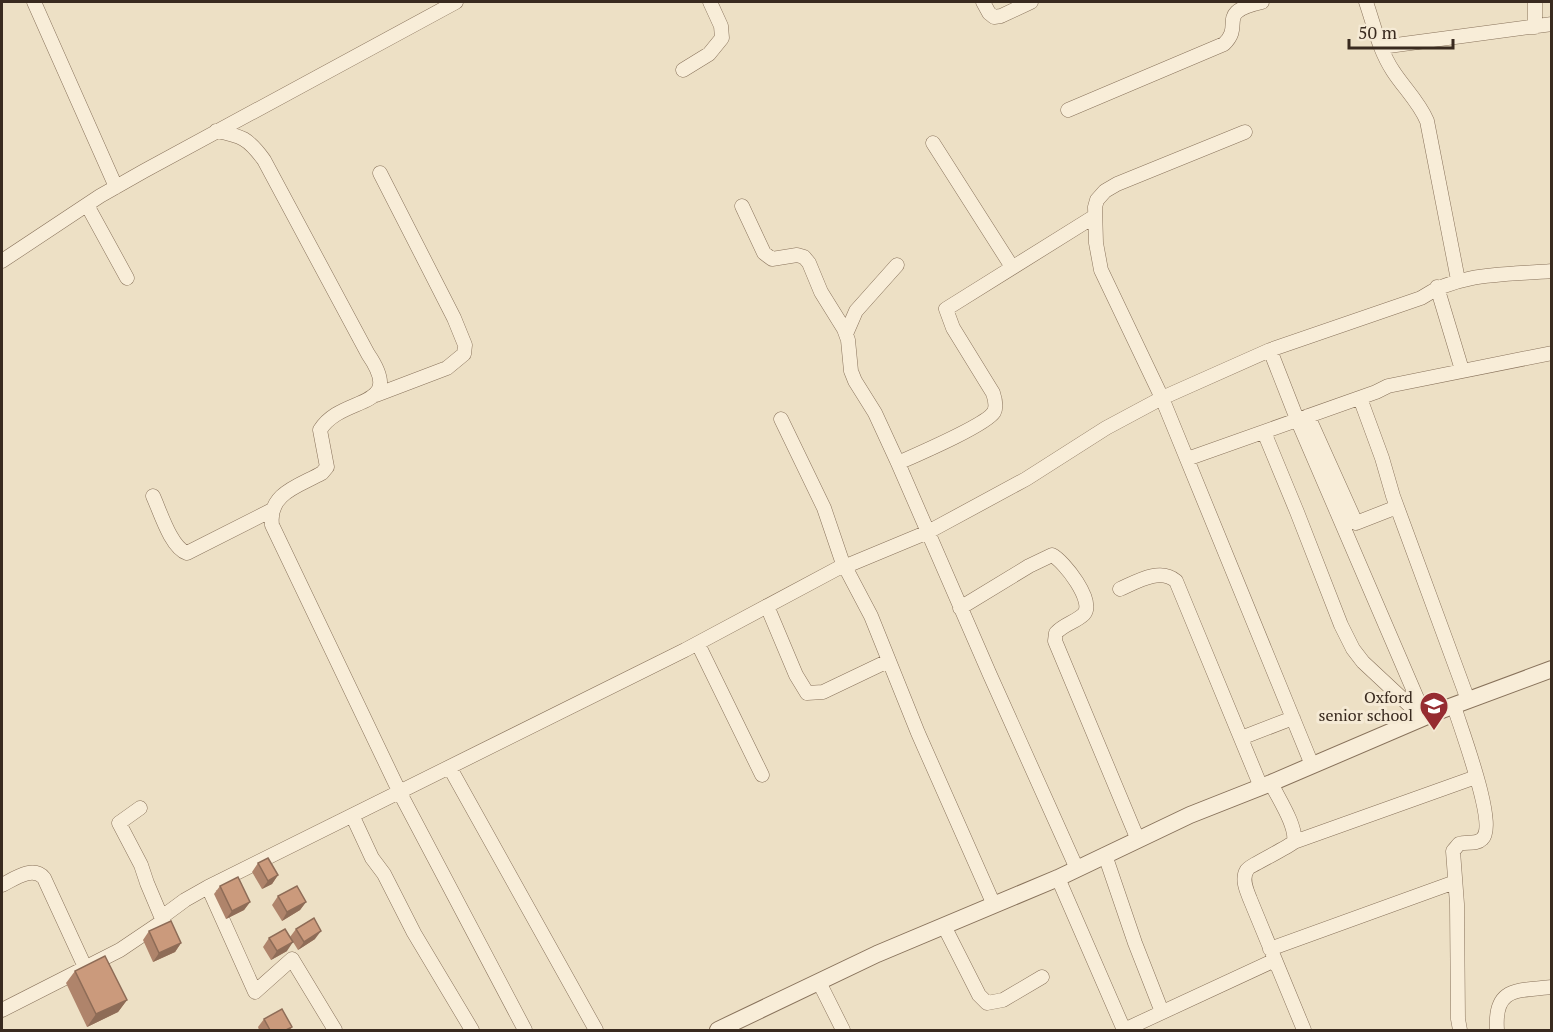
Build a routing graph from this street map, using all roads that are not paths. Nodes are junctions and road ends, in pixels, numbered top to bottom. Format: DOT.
graph roads {
  1 [pos="34,2"];
  2 [pos="456,2"];
  3 [pos="710,2"];
  4 [pos="983,2"];
  5 [pos="1031,2"];
  6 [pos="1262,2"];
  7 [pos="1366,2"];
  8 [pos="1535,2"];
  9 [pos="1551,24"];
  10 [pos="1535,27"];
  11 [pos="1381,47"];
  12 [pos="683,69"];
  13 [pos="1068,110"];
  14 [pos="216,131"];
  15 [pos="1245,132"];
  16 [pos="933,143"];
  17 [pos="380,173"];
  18 [pos="116,187"];
  19 [pos="87,205"];
  20 [pos="742,206"];
  21 [pos="1095,216"];
  22 [pos="2,261"];
  23 [pos="897,265"];
  24 [pos="1012,267"];
  25 [pos="1551,271"];
  26 [pos="127,278"];
  27 [pos="1458,280"];
  28 [pos="1437,287"];
  29 [pos="846,334"];
  30 [pos="1270,350"];
  31 [pos="1551,353"];
  32 [pos="1462,370"];
  33 [pos="376,395"];
  34 [pos="1162,398"];
  35 [pos="1359,398"];
  36 [pos="781,418"];
  37 [pos="1303,418"];
  38 [pos="1264,432"];
  39 [pos="1187,459"];
  40 [pos="898,463"];
  41 [pos="153,496"];
  42 [pos="1396,507"];
  43 [pos="272,510"];
  44 [pos="928,532"];
  45 [pos="845,567"];
  46 [pos="1120,589"];
  47 [pos="767,606"];
  48 [pos="960,608"];
  49 [pos="698,644"];
  50 [pos="888,661"];
  51 [pos="1551,669"];
  52 [pos="1461,703"];
  53 [pos="1293,718"];
  54 [pos="1424,718"];
  55 [pos="1241,738"];
  56 [pos="1312,765"];
  57 [pos="450,768"];
  58 [pos="762,775"];
  59 [pos="1476,777"];
  60 [pos="1266,785"];
  61 [pos="400,793"];
  62 [pos="140,808"];
  63 [pos="353,817"];
  64 [pos="1138,840"];
  65 [pos="1294,842"];
  66 [pos="1106,855"];
  67 [pos="1077,869"];
  68 [pos="1058,878"];
  69 [pos="1455,882"];
  70 [pos="2,885"];
  71 [pos="208,887"];
  72 [pos="994,905"];
  73 [pos="163,921"];
  74 [pos="944,926"];
  75 [pos="1273,954"];
  76 [pos="85,967"];
  77 [pos="1042,977"];
  78 [pos="819,982"];
  79 [pos="1551,987"];
  80 [pos="2,1010"];
  81 [pos="1162,1012"];
  82 [pos="743,1025"];
  83 [pos="335,1030"];
  84 [pos="472,1030"];
  85 [pos="525,1030"];
  86 [pos="596,1030"];
  87 [pos="718,1030"];
  88 [pos="843,1030"];
  89 [pos="1124,1030"];
  90 [pos="1304,1030"];
  91 [pos="1460,1030"];
  92 [pos="1497,1030"];
  1 -- 18 [label="street"];
  2 -- 14 [label="street"];
  3 -- 12 [label="street"];
  4 -- 5 [label="street"];
  6 -- 13 [label="street"];
  7 -- 11 [label="street"];
  8 -- 10 [label="street"];
  9 -- 10 [label="street"];
  10 -- 11 [label="street"];
  11 -- 27 [label="street"];
  14 -- 18 [label="street"];
  14 -- 33 [label="street"];
  15 -- 21 [label="street"];
  16 -- 24 [label="street"];
  17 -- 33 [label="street"];
  18 -- 19 [label="street"];
  19 -- 22 [label="street"];
  19 -- 26 [label="street"];
  20 -- 29 [label="street"];
  21 -- 24 [label="street"];
  21 -- 34 [label="street"];
  23 -- 29 [label="street"];
  24 -- 40 [label="street"];
  25 -- 27 [label="street"];
  27 -- 28 [label="street"];
  28 -- 30 [label="street"];
  28 -- 32 [label="street"];
  29 -- 40 [label="street"];
  30 -- 34 [label="street"];
  30 -- 37 [label="street"];
  31 -- 32 [label="street"];
  32 -- 35 [label="street"];
  33 -- 43 [label="street"];
  34 -- 39 [label="street"];
  34 -- 44 [label="street"];
  35 -- 37 [label="street"];
  35 -- 42 [label="street"];
  36 -- 45 [label="street"];
  37 -- 38 [label="street"];
  37 -- 42 [label="street"];
  37 -- 54 [label="street"];
  38 -- 39 [label="street"];
  38 -- 54 [label="street"];
  39 -- 53 [label="street"];
  40 -- 44 [label="street"];
  41 -- 43 [label="street"];
  42 -- 52 [label="street"];
  43 -- 61 [label="street"];
  44 -- 45 [label="street"];
  44 -- 48 [label="street"];
  45 -- 47 [label="street"];
  45 -- 50 [label="street"];
  46 -- 55 [label="street"];
  47 -- 49 [label="street"];
  47 -- 50 [label="street"];
  48 -- 64 [label="street"];
  48 -- 67 [label="street"];
  49 -- 57 [label="street"];
  49 -- 58 [label="street"];
  50 -- 72 [label="street"];
  51 -- 52 [label="street"];
  52 -- 54 [label="street"];
  52 -- 59 [label="street"];
  53 -- 55 [label="street"];
  53 -- 56 [label="street"];
  54 -- 56 [label="street"];
  55 -- 60 [label="street"];
  56 -- 60 [label="street"];
  57 -- 61 [label="street"];
  57 -- 86 [label="street"];
  59 -- 65 [label="street"];
  59 -- 69 [label="street"];
  60 -- 64 [label="street"];
  60 -- 65 [label="street"];
  61 -- 63 [label="street"];
  61 -- 85 [label="street"];
  62 -- 73 [label="street"];
  63 -- 71 [label="street"];
  63 -- 84 [label="street"];
  64 -- 66 [label="street"];
  65 -- 75 [label="street"];
  66 -- 67 [label="street"];
  66 -- 81 [label="street"];
  67 -- 68 [label="street"];
  68 -- 72 [label="street"];
  68 -- 89 [label="street"];
  69 -- 75 [label="street"];
  69 -- 91 [label="street"];
  70 -- 76 [label="street"];
  71 -- 73 [label="street"];
  71 -- 83 [label="street"];
  72 -- 74 [label="street"];
  73 -- 76 [label="street"];
  74 -- 77 [label="street"];
  74 -- 78 [label="street"];
  75 -- 81 [label="street"];
  75 -- 90 [label="street"];
  76 -- 80 [label="street"];
  78 -- 82 [label="street"];
  78 -- 88 [label="street"];
  79 -- 92 [label="street"];
  81 -- 89 [label="street"];
  82 -- 87 [label="street"];
}
